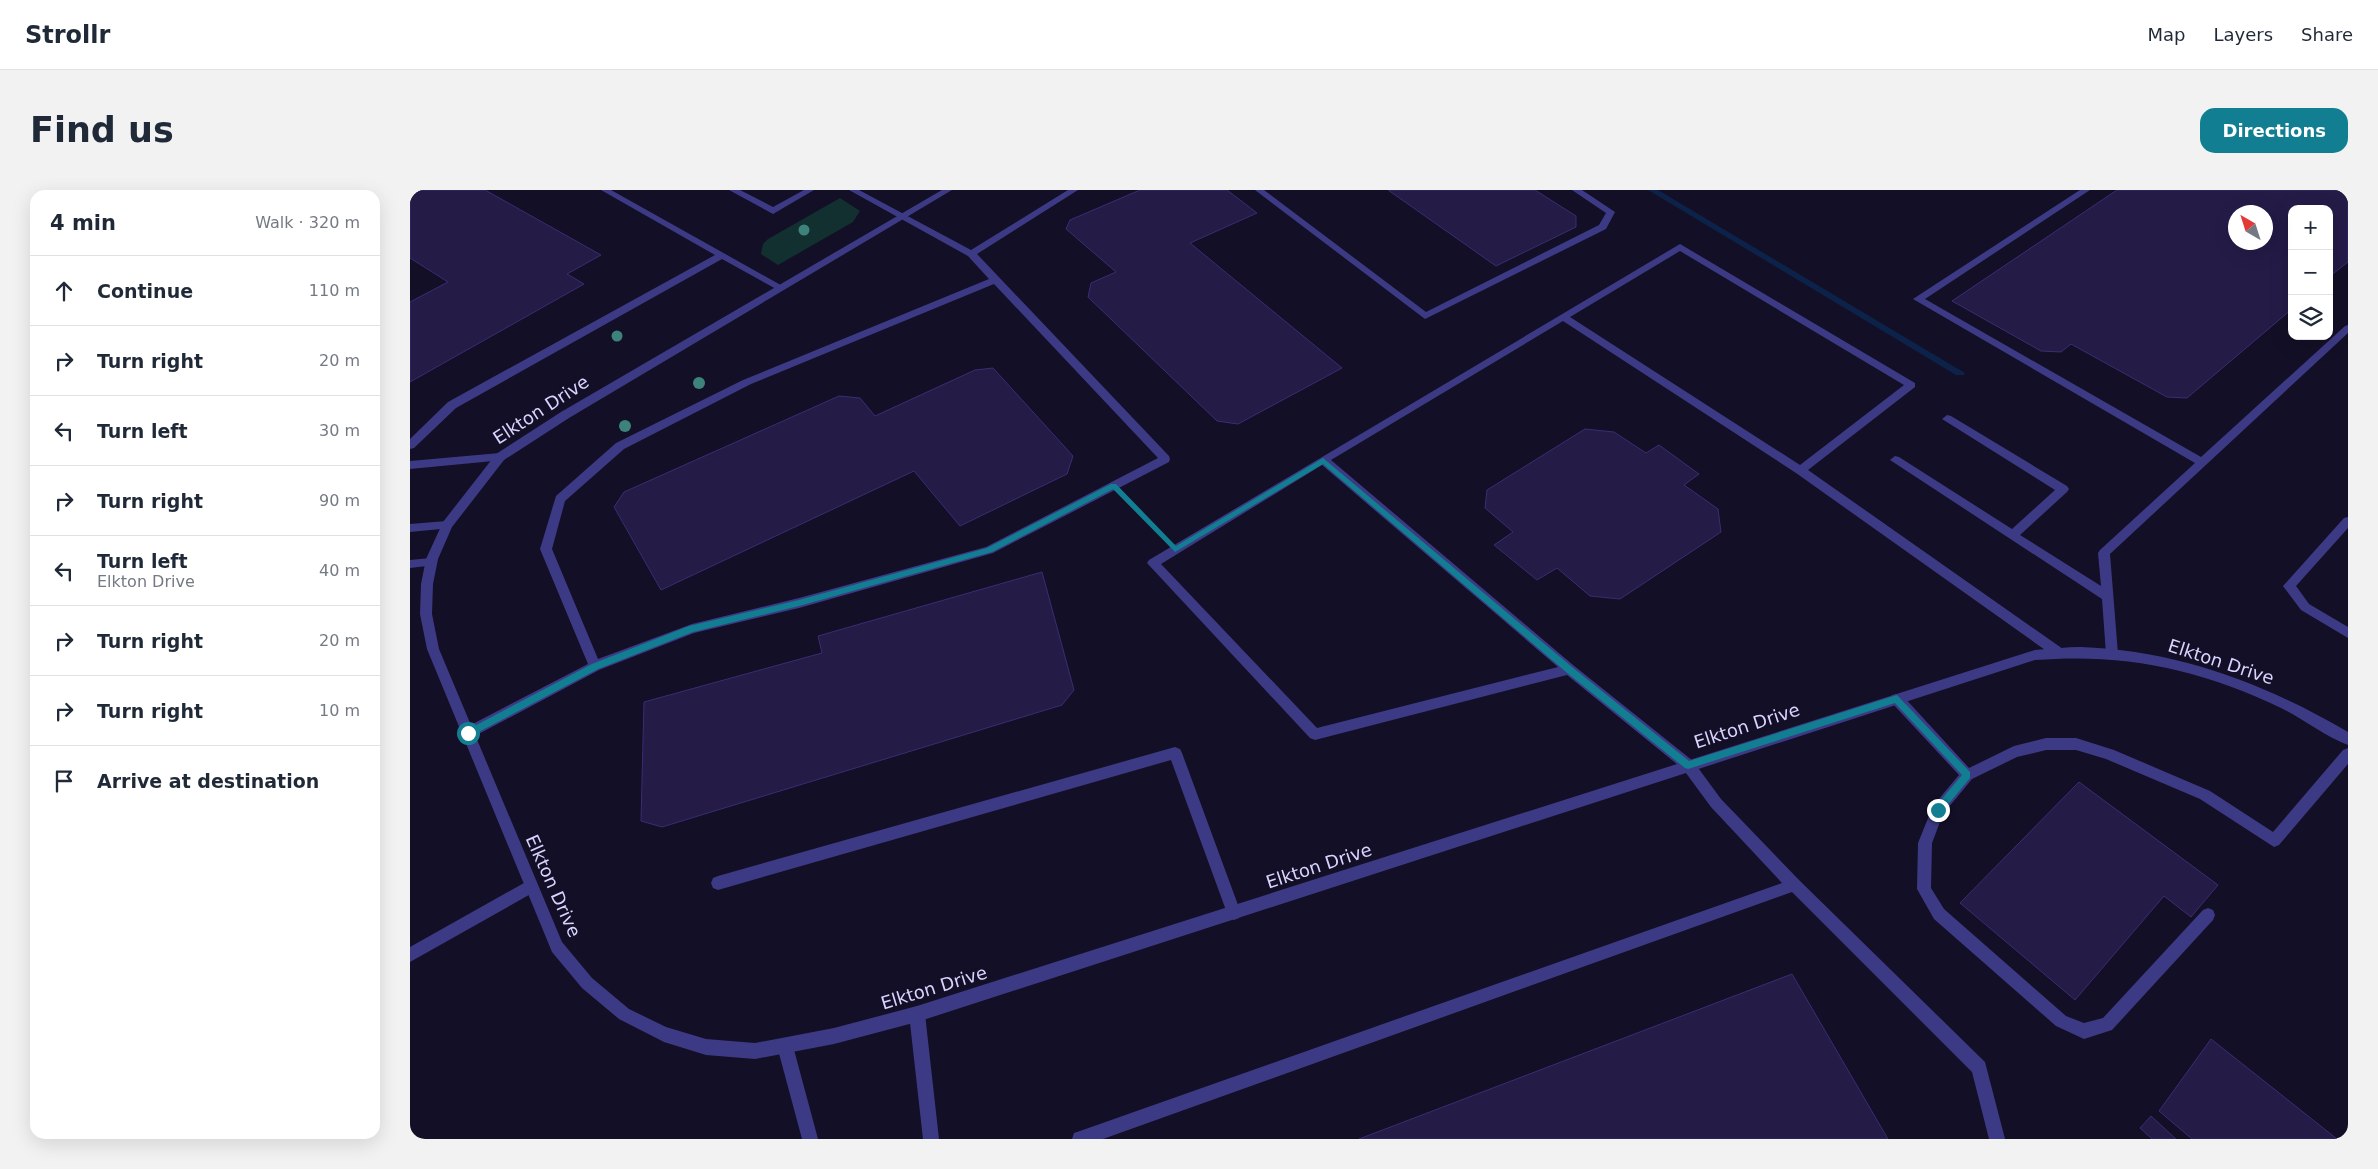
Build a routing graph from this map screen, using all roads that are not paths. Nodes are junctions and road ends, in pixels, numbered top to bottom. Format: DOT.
graph roads {
  1 [pos="605,190"];
  2 [pos="733,190"];
  3 [pos="810,190"];
  4 [pos="854,190"];
  5 [pos="948,190"];
  6 [pos="1074,190"];
  7 [pos="1259,190"];
  8 [pos="1576,190"];
  9 [pos="2086,190"];
  10 [pos="902,217"];
  11 [pos="972,254"];
  12 [pos="722,256"];
  13 [pos="995,280"];
  14 [pos="781,288"];
  15 [pos="1564,317"];
  16 [pos="2348,328"];
  17 [pos="1947,419"];
  18 [pos="410,445"];
  19 [pos="500,457"];
  20 [pos="1323,460"];
  21 [pos="1895,460"];
  22 [pos="2203,462"];
  23 [pos="410,465"];
  24 [pos="1800,470"];
  25 [pos="2348,520"];
  26 [pos="447,526"];
  27 [pos="410,528"];
  28 [pos="2013,535"];
  29 [pos="432,562"];
  30 [pos="410,564"];
  31 [pos="2107,596"];
  32 [pos="2348,633"];
  33 [pos="2059,654"];
  34 [pos="2112,654"];
  35 [pos="595,666"];
  36 [pos="1569,669"];
  37 [pos="1897,699"];
  38 [pos="468,733"];
  39 [pos="2348,739"];
  40 [pos="2348,754"];
  41 [pos="1688,765"];
  42 [pos="1967,775"];
  43 [pos="718,883"];
  44 [pos="1794,885"];
  45 [pos="531,886"];
  46 [pos="1234,913"];
  47 [pos="2208,915"];
  48 [pos="410,955"];
  49 [pos="917,1014"];
  50 [pos="785,1046"];
  51 [pos="810,1139"];
  52 [pos="931,1139"];
  53 [pos="1080,1139"];
  54 [pos="1997,1139"];
  1 -- 12 [label="street"];
  2 -- 3 [label="street"];
  4 -- 10 [label="street"];
  5 -- 10 [label="street, Elkton Drive"];
  6 -- 11 [label="street"];
  7 -- 8 [label="street"];
  9 -- 22 [label="street"];
  10 -- 11 [label="street"];
  10 -- 14 [label="street, Elkton Drive"];
  11 -- 13 [label="street"];
  12 -- 14 [label="street"];
  12 -- 18 [label="street"];
  13 -- 35 [label="street"];
  13 -- 35 [label="street"];
  14 -- 19 [label="street, Elkton Drive"];
  15 -- 20 [label="street"];
  15 -- 24 [label="street"];
  15 -- 24 [label="street"];
  16 -- 22 [label="street"];
  17 -- 28 [label="street"];
  19 -- 23 [label="street"];
  19 -- 26 [label="street, Elkton Drive"];
  20 -- 36 [label="street"];
  20 -- 36 [label="street"];
  21 -- 28 [label="street"];
  22 -- 31 [label="street"];
  24 -- 33 [label="street"];
  25 -- 32 [label="street"];
  26 -- 27 [label="street"];
  26 -- 29 [label="street, Elkton Drive"];
  28 -- 31 [label="street"];
  29 -- 30 [label="street"];
  29 -- 38 [label="street, Elkton Drive"];
  31 -- 34 [label="street"];
  33 -- 34 [label="street, Elkton Drive"];
  33 -- 37 [label="street, Elkton Drive"];
  34 -- 39 [label="street, Elkton Drive"];
  35 -- 38 [label="street"];
  36 -- 41 [label="street"];
  37 -- 41 [label="street, Elkton Drive"];
  37 -- 42 [label="street"];
  38 -- 45 [label="street, Elkton Drive"];
  40 -- 42 [label="street"];
  41 -- 44 [label="street"];
  41 -- 46 [label="street, Elkton Drive"];
  42 -- 47 [label="street"];
  43 -- 46 [label="street"];
  44 -- 53 [label="street"];
  44 -- 54 [label="street"];
  45 -- 48 [label="street"];
  45 -- 50 [label="street, Elkton Drive"];
  46 -- 49 [label="street, Elkton Drive"];
  49 -- 50 [label="street, Elkton Drive"];
  49 -- 52 [label="street"];
  50 -- 51 [label="street"];
}
